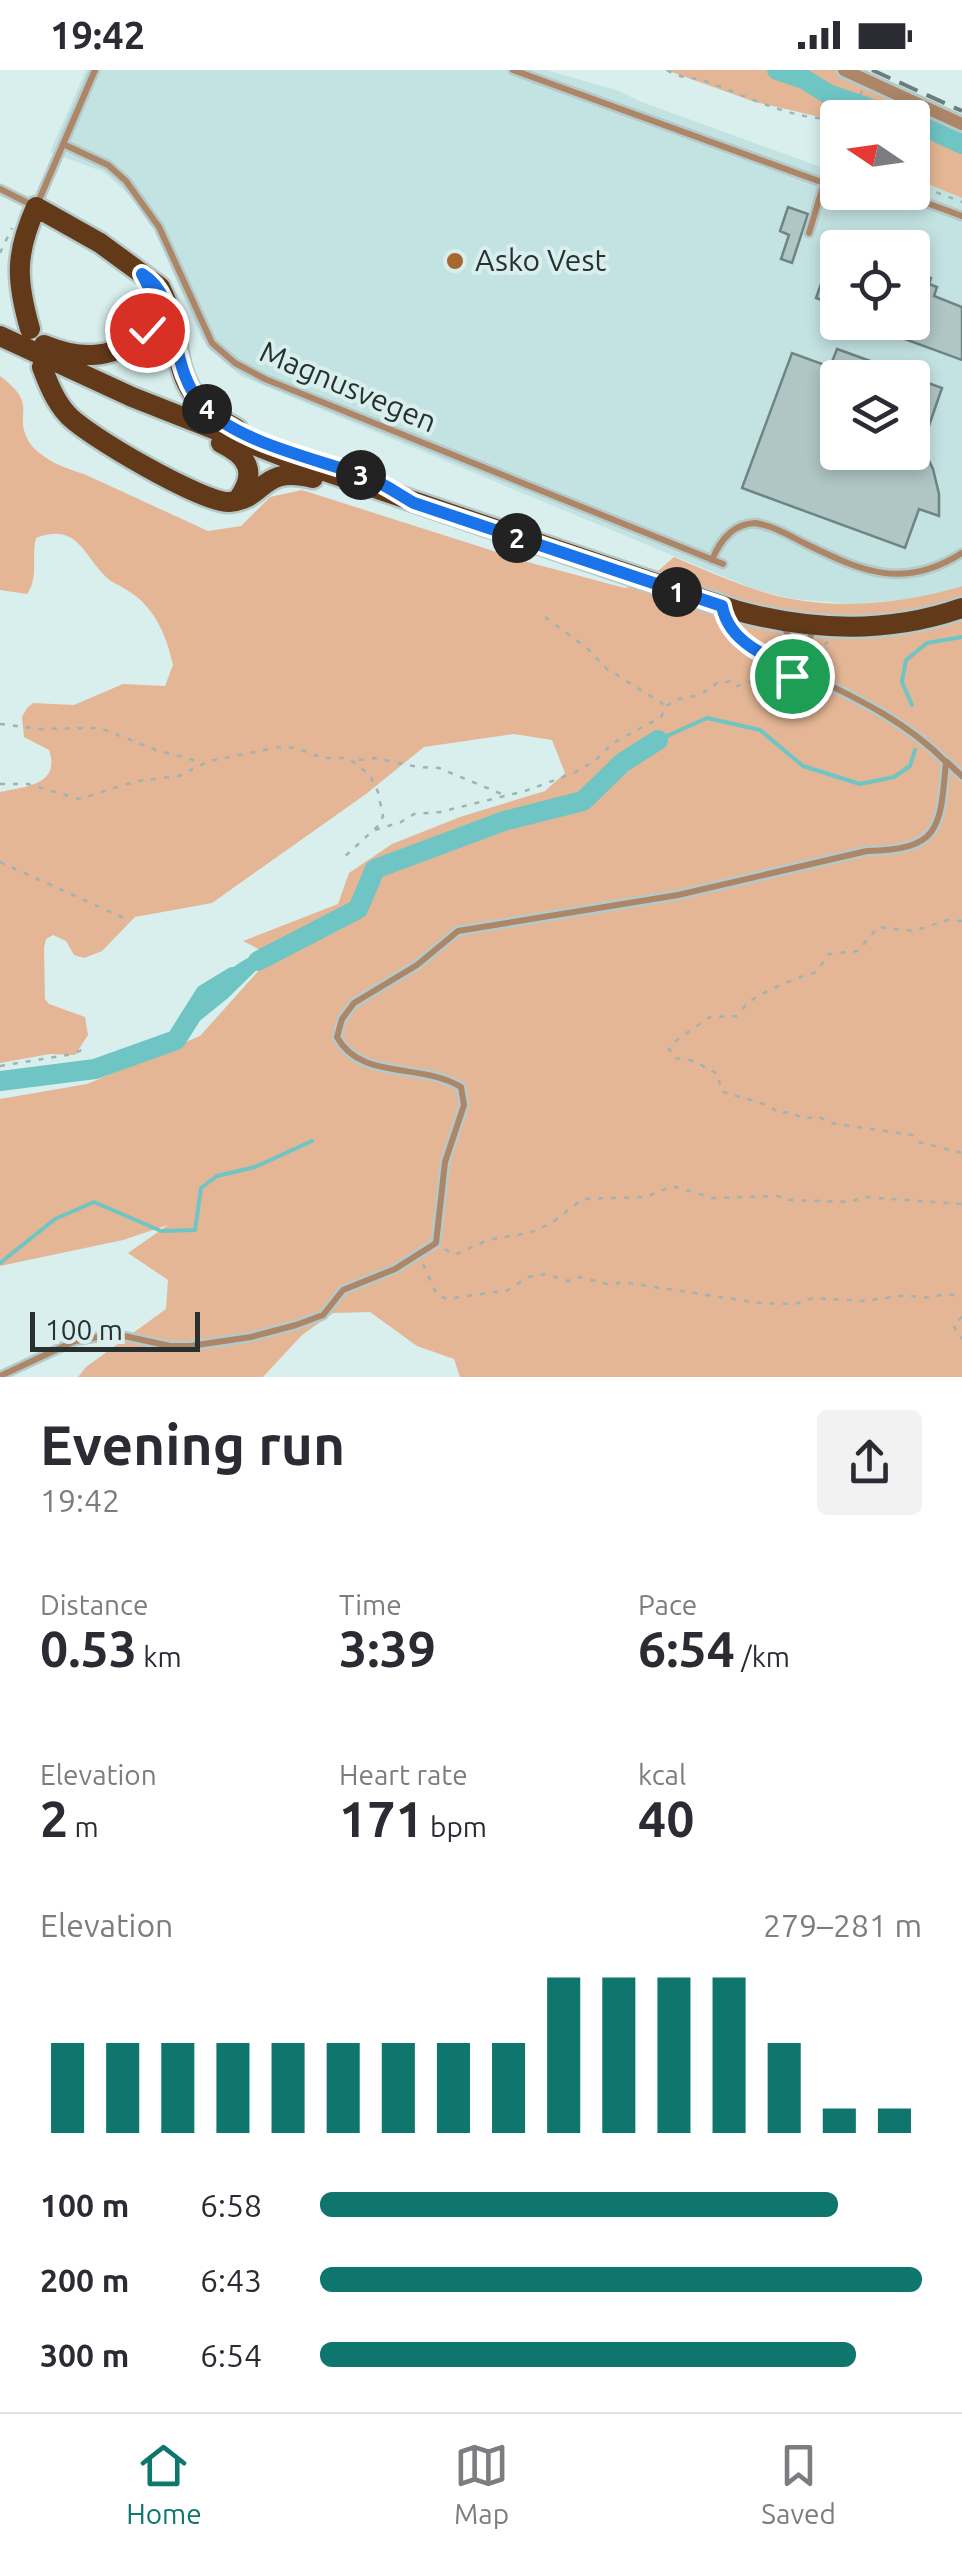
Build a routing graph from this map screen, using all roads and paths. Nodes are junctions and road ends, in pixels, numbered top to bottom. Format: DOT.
graph roads {
  1 [pos="96,70"];
  2 [pos="513,70"];
  3 [pos="666,70"];
  4 [pos="844,70"];
  5 [pos="859,96"];
  6 [pos="857,100"];
  7 [pos="820,116"];
  8 [pos="962,124"];
  9 [pos="63,144"];
  10 [pos="0,188"];
  11 [pos="930,190"];
  12 [pos="962,202"];
  13 [pos="930,205"];
  14 [pos="36,207"];
  15 [pos="962,216"];
  16 [pos="808,233"];
  17 [pos="142,274"];
  18 [pos="0,325"];
  19 [pos="30,329"];
  20 [pos="0,336"];
  21 [pos="42,366"];
  22 [pos="102,384"];
  23 [pos="238,500"];
  24 [pos="414,503"];
  25 [pos="476,524"];
  26 [pos="962,553"];
  27 [pos="712,560"];
  28 [pos="722,564"];
  29 [pos="722,606"];
  30 [pos="962,608"];
  31 [pos="545,616"];
  32 [pos="782,621"];
  33 [pos="814,626"];
  34 [pos="735,634"];
  35 [pos="774,660"];
  36 [pos="801,661"];
  37 [pos="804,672"];
  38 [pos="666,706"];
  39 [pos="0,724"];
  40 [pos="356,761"];
  41 [pos="203,762"];
  42 [pos="946,762"];
  43 [pos="962,776"];
  44 [pos="0,784"];
  45 [pos="506,795"];
  46 [pos="374,829"];
  47 [pos="342,859"];
  48 [pos="0,862"];
  49 [pos="124,918"];
  50 [pos="962,921"];
  51 [pos="86,1048"];
  52 [pos="0,1066"];
  53 [pos="962,1152"];
  54 [pos="962,1204"];
  55 [pos="436,1243"];
  56 [pos="420,1255"];
  57 [pos="962,1296"];
  58 [pos="962,1317"];
  59 [pos="962,1338"];
  60 [pos="0,1376"];
  1 -- 9 [label="lane"];
  2 -- 16 [label="lane"];
  3 -- 7 [label="path"];
  4 -- 8 [label="street"];
  5 -- 6 [label="path"];
  9 -- 14 [label="lane"];
  9 -- 27 [label="lane, Magnusvegen"];
  10 -- 14 [label="lane"];
  11 -- 12 [label="path"];
  13 -- 15 [label="lane"];
  14 -- 17 [label="main road"];
  14 -- 19 [label="main road"];
  17 -- 18 [label="main road"];
  17 -- 24 [label="main road"];
  20 -- 22 [label="main road"];
  21 -- 23 [label="main road"];
  22 -- 23 [label="main road"];
  22 -- 24 [label="main road"];
  23 -- 25 [label="main road"];
  24 -- 25 [label="main road"];
  25 -- 29 [label="main road"];
  26 -- 27 [label="lane"];
  27 -- 28 [label="lane, Magnusvegen"];
  29 -- 32 [label="main road"];
  29 -- 34 [label="lane"];
  30 -- 33 [label="main road"];
  31 -- 38 [label="path"];
  32 -- 33 [label="main road"];
  32 -- 36 [label="lane"];
  33 -- 36 [label="lane"];
  34 -- 35 [label="path"];
  35 -- 37 [label="lane"];
  36 -- 37 [label="lane"];
  37 -- 38 [label="path"];
  37 -- 42 [label="lane"];
  38 -- 45 [label="path"];
  39 -- 41 [label="path"];
  40 -- 41 [label="path"];
  40 -- 45 [label="path"];
  40 -- 46 [label="path"];
  41 -- 44 [label="path"];
  42 -- 43 [label="lane"];
  42 -- 55 [label="lane"];
  45 -- 46 [label="path"];
  46 -- 47 [label="path"];
  48 -- 49 [label="path"];
  50 -- 53 [label="path"];
  51 -- 52 [label="path"];
  54 -- 55 [label="path"];
  55 -- 56 [label="lane"];
  56 -- 57 [label="path"];
  56 -- 60 [label="lane"];
  58 -- 59 [label="path"];
}
